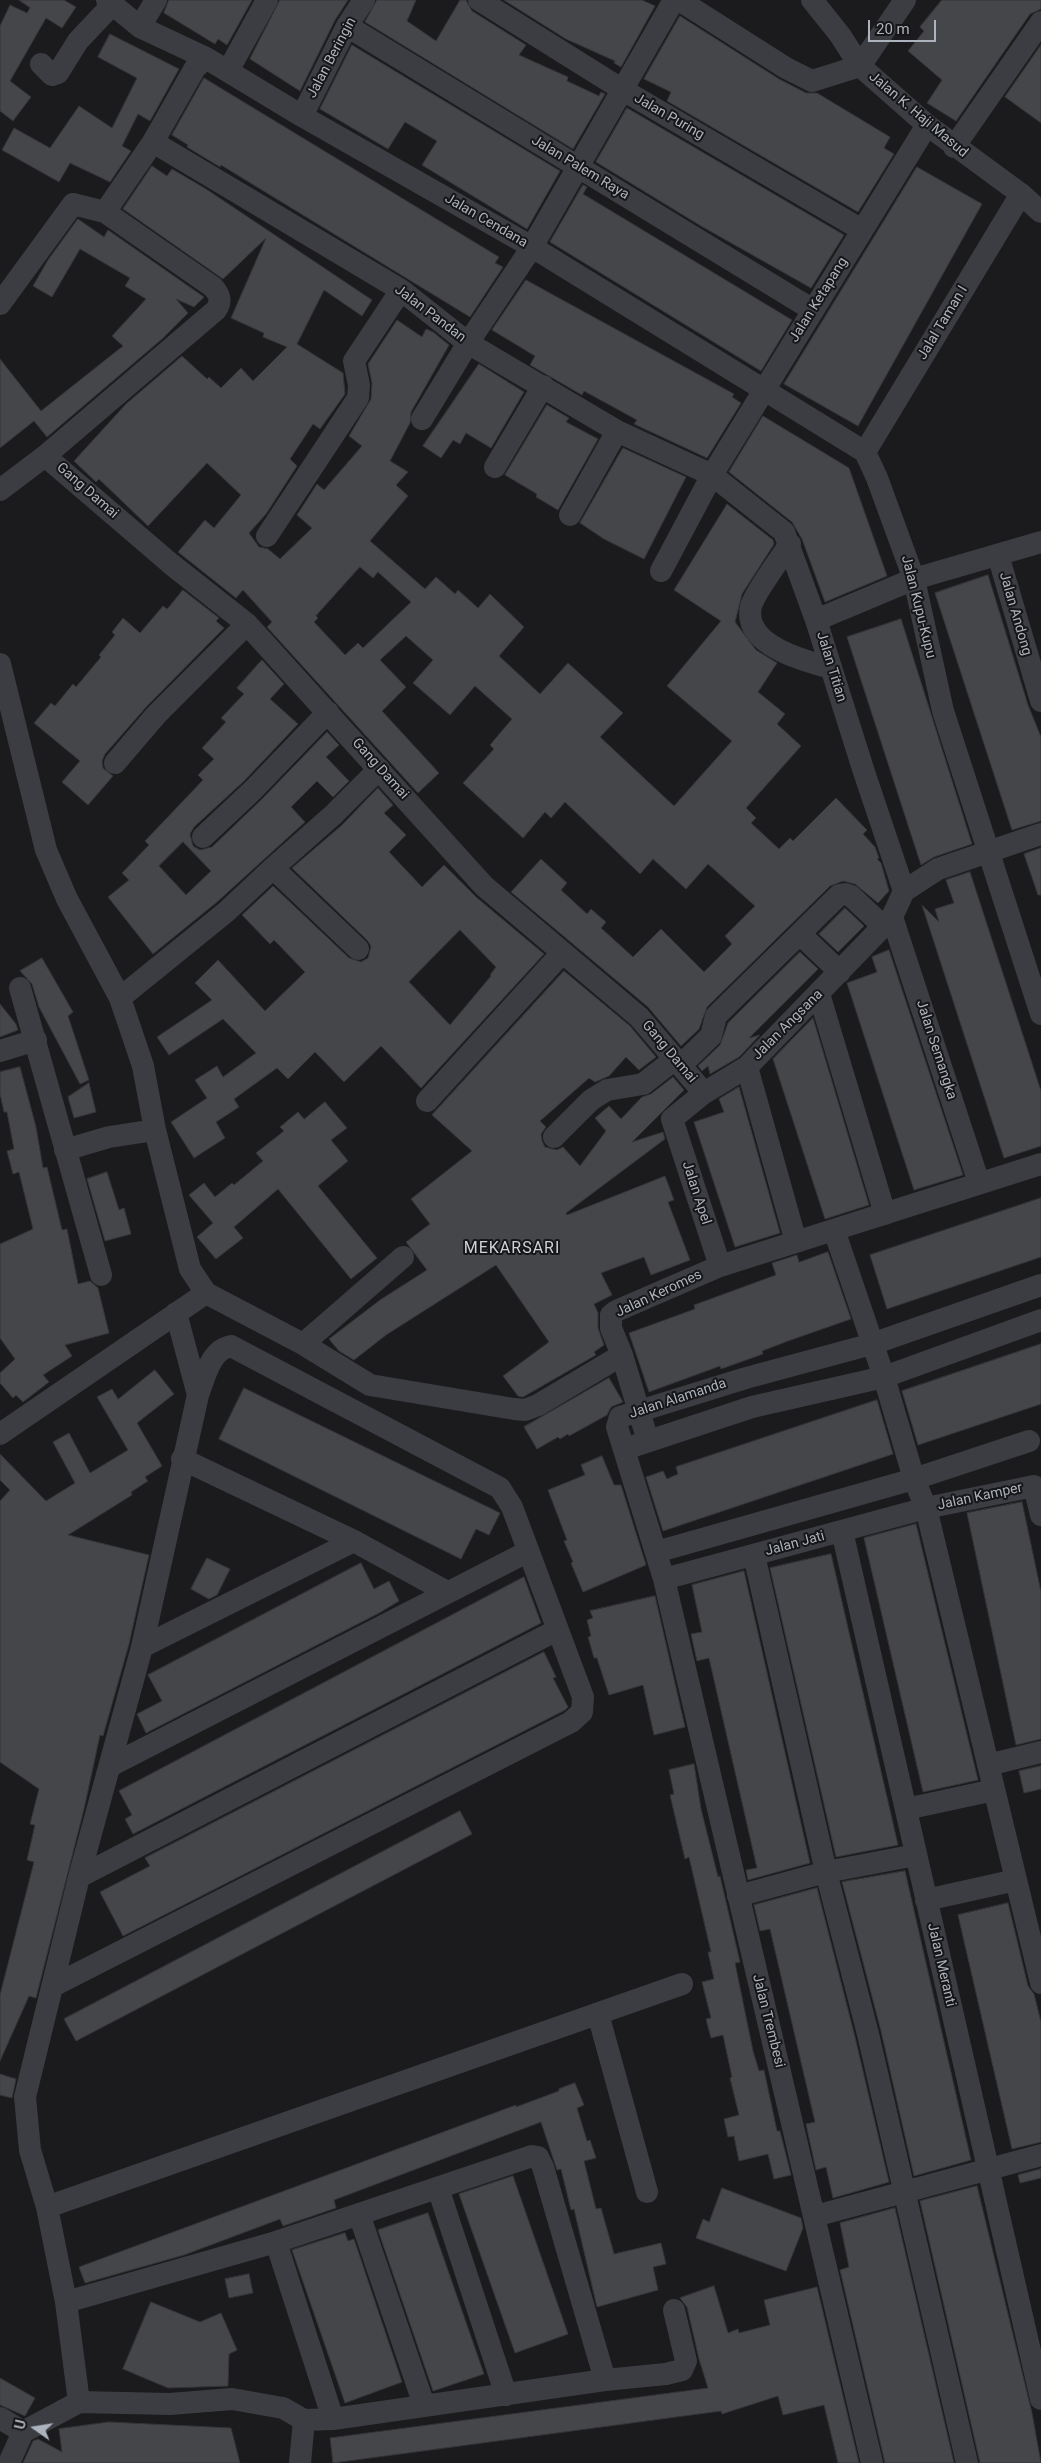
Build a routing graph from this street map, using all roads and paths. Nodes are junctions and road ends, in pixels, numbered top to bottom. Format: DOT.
graph roads {
  1 [pos="156,0"];
  2 [pos="267,0"];
  3 [pos="364,0"];
  4 [pos="479,0"];
  5 [pos="674,0"];
  6 [pos="679,0"];
  7 [pos="812,0"];
  8 [pos="905,0"];
  9 [pos="109,3"];
  10 [pos="1041,22"];
  11 [pos="347,26"];
  12 [pos="140,27"];
  13 [pos="206,58"];
  14 [pos="41,64"];
  15 [pos="860,66"];
  16 [pos="228,71"];
  17 [pos="623,90"];
  18 [pos="302,116"];
  19 [pos="927,125"];
  20 [pos="153,142"];
  21 [pos="954,147"];
  22 [pos="577,166"];
  23 [pos="1021,194"];
  24 [pos="1040,209"];
  25 [pos="105,212"];
  26 [pos="862,230"];
  27 [pos="532,247"];
  28 [pos="401,290"];
  29 [pos="0,304"];
  30 [pos="813,310"];
  31 [pos="468,343"];
  32 [pos="543,386"];
  33 [pos="764,388"];
  34 [pos="422,418"];
  35 [pos="617,431"];
  36 [pos="866,452"];
  37 [pos="46,456"];
  38 [pos="495,467"];
  39 [pos="712,475"];
  40 [pos="0,490"];
  41 [pos="570,516"];
  42 [pos="267,536"];
  43 [pos="1041,542"];
  44 [pos="790,544"];
  45 [pos="998,554"];
  46 [pos="661,571"];
  47 [pos="914,580"];
  48 [pos="816,620"];
  49 [pos="247,624"];
  50 [pos="0,664"];
  51 [pos="831,668"];
  52 [pos="1041,702"];
  53 [pos="328,712"];
  54 [pos="115,763"];
  55 [pos="380,769"];
  56 [pos="1041,834"];
  57 [pos="203,837"];
  58 [pos="988,850"];
  59 [pos="272,868"];
  60 [pos="904,891"];
  61 [pos="888,921"];
  62 [pos="800,934"];
  63 [pos="358,949"];
  64 [pos="562,953"];
  65 [pos="840,972"];
  66 [pos="20,988"];
  67 [pos="819,994"];
  68 [pos="120,998"];
  69 [pos="1041,1014"];
  70 [pos="36,1040"];
  71 [pos="0,1051"];
  72 [pos="678,1062"];
  73 [pos="746,1066"];
  74 [pos="704,1093"];
  75 [pos="427,1101"];
  76 [pos="672,1120"];
  77 [pos="155,1130"];
  78 [pos="554,1137"];
  79 [pos="65,1150"];
  80 [pos="1041,1164"];
  81 [pos="979,1184"];
  82 [pos="885,1214"];
  83 [pos="834,1230"];
  84 [pos="796,1242"];
  85 [pos="403,1257"];
  86 [pos="720,1266"];
  87 [pos="101,1275"];
  88 [pos="1041,1285"];
  89 [pos="206,1293"];
  90 [pos="176,1314"];
  91 [pos="1041,1320"];
  92 [pos="303,1344"];
  93 [pos="872,1344"];
  94 [pos="622,1355"];
  95 [pos="884,1377"];
  96 [pos="746,1378"];
  97 [pos="198,1395"];
  98 [pos="752,1408"];
  99 [pos="640,1411"];
  100 [pos="0,1434"];
  101 [pos="648,1441"];
  102 [pos="1028,1441"];
  103 [pos="625,1449"];
  104 [pos="182,1459"];
  105 [pos="914,1479"];
  106 [pos="926,1508"];
  107 [pos="1041,1516"];
  108 [pos="842,1531"];
  109 [pos="354,1541"];
  110 [pos="527,1552"];
  111 [pos="656,1552"];
  112 [pos="754,1555"];
  113 [pos="664,1579"];
  114 [pos="446,1592"];
  115 [pos="557,1630"];
  116 [pos="142,1647"];
  117 [pos="1041,1752"];
  118 [pos="112,1764"];
  119 [pos="988,1765"];
  120 [pos="994,1790"];
  121 [pos="906,1809"];
  122 [pos="916,1855"];
  123 [pos="826,1872"];
  124 [pos="79,1876"];
  125 [pos="1016,1880"];
  126 [pos="738,1896"];
  127 [pos="926,1900"];
  128 [pos="1041,1983"];
  129 [pos="682,1984"];
  130 [pos="52,1986"];
  131 [pos="598,2014"];
  132 [pos="1041,2155"];
  133 [pos="988,2170"];
  134 [pos="438,2188"];
  135 [pos="647,2192"];
  136 [pos="904,2193"];
  137 [pos="47,2207"];
  138 [pos="359,2214"];
  139 [pos="815,2216"];
  140 [pos="276,2242"];
  141 [pos="66,2302"];
  142 [pos="674,2310"];
  143 [pos="605,2380"];
  144 [pos="506,2395"];
  145 [pos="1041,2400"];
  146 [pos="79,2402"];
  147 [pos="424,2405"];
  148 [pos="0,2418"];
  149 [pos="333,2419"];
  150 [pos="304,2420"];
  151 [pos="23,2432"];
  152 [pos="9,2463"];
  153 [pos="300,2463"];
  154 [pos="872,2463"];
  155 [pos="968,2463"];
  1 -- 12 [label="street"];
  2 -- 16 [label="street"];
  3 -- 11 [label="street, Jalan Beringin"];
  4 -- 17 [label="street, Jalan Puring"];
  5 -- 17 [label="street"];
  6 -- 15 [label="street"];
  7 -- 15 [label="street, Jalan K. Haji Masud"];
  8 -- 15 [label="street"];
  9 -- 12 [label="street, Jalan Cendana"];
  9 -- 14 [label="street"];
  10 -- 21 [label="street"];
  11 -- 18 [label="street, Jalan Beringin"];
  11 -- 22 [label="street, Jalan Palem Raya"];
  12 -- 13 [label="street, Jalan Cendana"];
  13 -- 16 [label="street, Jalan Cendana"];
  13 -- 20 [label="street"];
  15 -- 19 [label="street, Jalan K. Haji Masud"];
  16 -- 18 [label="street, Jalan Cendana"];
  17 -- 22 [label="street"];
  17 -- 26 [label="street, Jalan Puring"];
  18 -- 27 [label="street, Jalan Cendana"];
  19 -- 21 [label="street, Jalan K. Haji Masud"];
  19 -- 26 [label="street, Jalan Ketapang"];
  20 -- 25 [label="street"];
  20 -- 28 [label="street, Jalan Pandan"];
  21 -- 23 [label="street, Jalan K. Haji Masud"];
  22 -- 27 [label="street"];
  22 -- 30 [label="street, Jalan Palem Raya"];
  23 -- 24 [label="street, Jalan K. Haji Masud"];
  23 -- 36 [label="street, Jalal Taman I"];
  25 -- 29 [label="street"];
  25 -- 37 [label="street"];
  26 -- 30 [label="street, Jalan Ketapang"];
  27 -- 31 [label="street"];
  27 -- 33 [label="street, Jalan Cendana"];
  28 -- 31 [label="street, Jalan Pandan"];
  28 -- 42 [label="street"];
  30 -- 33 [label="street, Jalan Ketapang"];
  31 -- 32 [label="street, Jalan Pandan"];
  31 -- 34 [label="street"];
  32 -- 35 [label="street, Jalan Pandan"];
  32 -- 38 [label="street"];
  33 -- 36 [label="street"];
  33 -- 39 [label="street, Jalan Ketapang"];
  35 -- 39 [label="street, Jalan Pandan"];
  35 -- 41 [label="street"];
  36 -- 47 [label="street, Jalan Kupu-Kupu"];
  37 -- 40 [label="street"];
  37 -- 49 [label="street, Gang Damai"];
  39 -- 44 [label="street, Jalan Titian"];
  39 -- 46 [label="street, Jalan Ketapang"];
  43 -- 45 [label="street"];
  44 -- 48 [label="street, Jalan Titian"];
  44 -- 51 [label="street"];
  45 -- 47 [label="street"];
  45 -- 52 [label="street, Jalan Andong"];
  47 -- 48 [label="street"];
  47 -- 58 [label="street, Jalan Kupu-Kupu"];
  48 -- 51 [label="street, Jalan Titian"];
  49 -- 53 [label="street, Gang Damai"];
  49 -- 54 [label="street"];
  50 -- 68 [label="street"];
  51 -- 60 [label="street, Jalan Titian"];
  53 -- 55 [label="street, Gang Damai"];
  53 -- 57 [label="street"];
  55 -- 59 [label="street"];
  55 -- 64 [label="street, Gang Damai"];
  56 -- 58 [label="street"];
  58 -- 60 [label="street"];
  58 -- 69 [label="street, Jalan Kupu-Kupu"];
  59 -- 63 [label="street"];
  59 -- 68 [label="street"];
  60 -- 61 [label="street, Jalan Angsana"];
  61 -- 62 [label="street"];
  61 -- 65 [label="street, Jalan Angsana"];
  61 -- 81 [label="street, Jalan Semangka"];
  62 -- 65 [label="street"];
  62 -- 72 [label="street"];
  64 -- 72 [label="street, Gang Damai"];
  64 -- 75 [label="street"];
  65 -- 67 [label="street, Jalan Angsana"];
  66 -- 70 [label="street"];
  67 -- 73 [label="street, Jalan Angsana"];
  67 -- 82 [label="street"];
  68 -- 77 [label="street"];
  70 -- 71 [label="street"];
  70 -- 79 [label="street"];
  72 -- 74 [label="street, Gang Damai"];
  72 -- 78 [label="street"];
  73 -- 74 [label="street, Jalan Angsana"];
  73 -- 84 [label="street"];
  74 -- 76 [label="street, Jalan Angsana"];
  76 -- 86 [label="street, Jalan Apel"];
  77 -- 79 [label="street"];
  77 -- 89 [label="street"];
  79 -- 87 [label="street"];
  80 -- 81 [label="street, Jalan Keromes"];
  81 -- 82 [label="street, Jalan Keromes"];
  82 -- 83 [label="street, Jalan Keromes"];
  83 -- 84 [label="street, Jalan Keromes"];
  83 -- 93 [label="street"];
  84 -- 86 [label="street, Jalan Keromes"];
  85 -- 92 [label="street"];
  86 -- 94 [label="street, Jalan Keromes"];
  88 -- 93 [label="street, Jalan Alamanda"];
  89 -- 90 [label="street"];
  89 -- 92 [label="street"];
  90 -- 97 [label="street"];
  90 -- 100 [label="street"];
  91 -- 95 [label="street"];
  92 -- 94 [label="street"];
  93 -- 95 [label="street"];
  93 -- 96 [label="street, Jalan Alamanda"];
  94 -- 99 [label="street"];
  95 -- 98 [label="street"];
  95 -- 105 [label="street"];
  96 -- 98 [label="street"];
  96 -- 99 [label="street, Jalan Alamanda"];
  97 -- 104 [label="street"];
  97 -- 110 [label="street"];
  98 -- 101 [label="street"];
  99 -- 101 [label="street"];
  99 -- 103 [label="street, Jalan Alamanda"];
  101 -- 103 [label="street"];
  102 -- 105 [label="street"];
  103 -- 111 [label="street, Jalan Trembesi"];
  104 -- 109 [label="street"];
  104 -- 116 [label="street"];
  105 -- 106 [label="street"];
  105 -- 111 [label="street"];
  106 -- 107 [label="street, Jalan Kamper"];
  106 -- 108 [label="street, Jalan Jati"];
  106 -- 119 [label="street"];
  108 -- 112 [label="street, Jalan Jati"];
  108 -- 121 [label="street, Jalan Meranti"];
  109 -- 114 [label="street"];
  109 -- 116 [label="street"];
  110 -- 114 [label="street"];
  110 -- 115 [label="street"];
  111 -- 113 [label="street, Jalan Trembesi"];
  112 -- 113 [label="street, Jalan Jati"];
  112 -- 123 [label="street"];
  113 -- 126 [label="street, Jalan Trembesi"];
  114 -- 118 [label="street"];
  115 -- 124 [label="street"];
  115 -- 130 [label="street"];
  116 -- 118 [label="street"];
  117 -- 119 [label="street"];
  118 -- 124 [label="street"];
  119 -- 120 [label="street"];
  120 -- 121 [label="street"];
  120 -- 125 [label="street"];
  121 -- 122 [label="street, Jalan Meranti"];
  122 -- 123 [label="street"];
  122 -- 127 [label="street, Jalan Meranti"];
  123 -- 126 [label="street"];
  123 -- 136 [label="street"];
  124 -- 130 [label="street"];
  125 -- 127 [label="street"];
  125 -- 128 [label="street"];
  126 -- 139 [label="street, Jalan Trembesi"];
  127 -- 133 [label="street, Jalan Meranti"];
  129 -- 131 [label="street"];
  130 -- 137 [label="street"];
  131 -- 135 [label="street"];
  131 -- 137 [label="street"];
  132 -- 133 [label="street"];
  133 -- 136 [label="street"];
  133 -- 145 [label="street, Jalan Meranti"];
  134 -- 138 [label="street"];
  134 -- 143 [label="street"];
  134 -- 144 [label="street"];
  136 -- 139 [label="street"];
  136 -- 155 [label="street"];
  137 -- 141 [label="street"];
  138 -- 140 [label="street"];
  138 -- 147 [label="street"];
  139 -- 154 [label="street, Jalan Trembesi"];
  140 -- 141 [label="street"];
  140 -- 149 [label="street"];
  141 -- 146 [label="street"];
  142 -- 143 [label="street"];
  143 -- 144 [label="street"];
  144 -- 147 [label="street"];
  146 -- 150 [label="street"];
  146 -- 151 [label="street"];
  147 -- 149 [label="street"];
  148 -- 151 [label="street"];
  149 -- 150 [label="street"];
  150 -- 153 [label="street"];
  151 -- 152 [label="street"];
}
